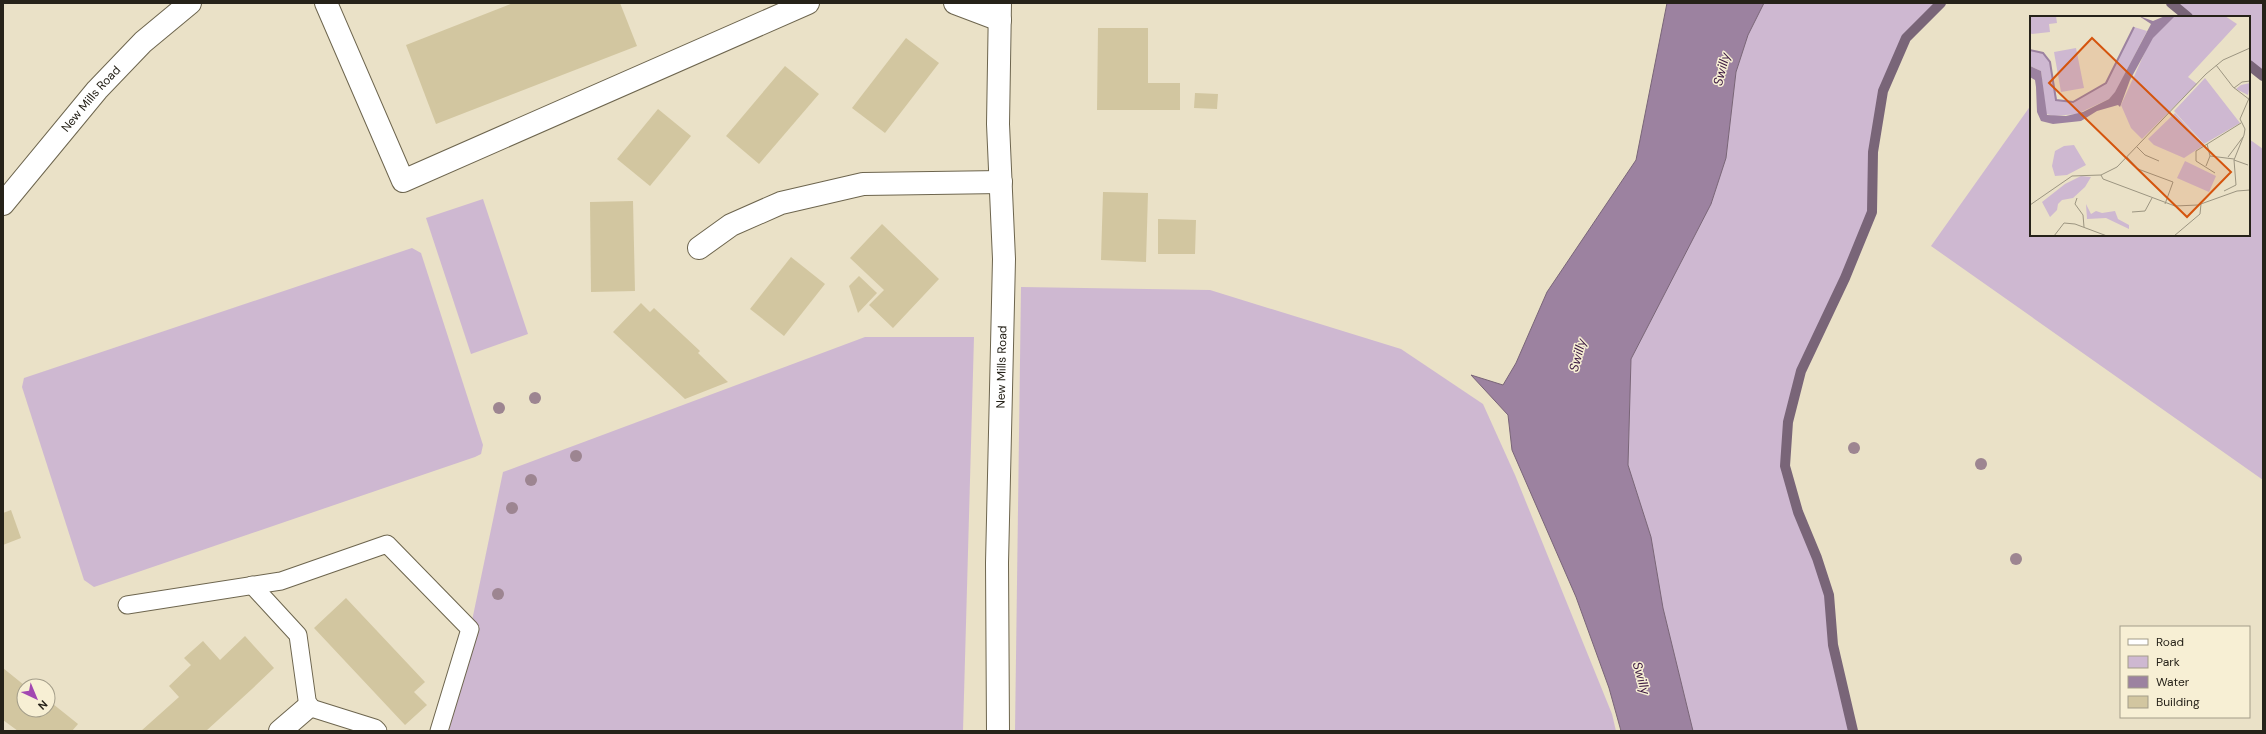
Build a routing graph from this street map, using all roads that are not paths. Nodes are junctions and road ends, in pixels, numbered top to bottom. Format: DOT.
graph roads {
  1 [pos="190,3"];
  2 [pos="326,3"];
  3 [pos="808,3"];
  4 [pos="955,3"];
  5 [pos="1000,12"];
  6 [pos="1001,182"];
  7 [pos="3,204"];
  8 [pos="699,248"];
  9 [pos="252,585"];
  10 [pos="127,605"];
  11 [pos="308,707"];
  12 [pos="280,731"];
  13 [pos="378,731"];
  14 [pos="439,731"];
  15 [pos="998,731"];
  1 -- 7 [label="street, New Mills Road"];
  2 -- 3 [label="street"];
  4 -- 5 [label="street"];
  5 -- 6 [label="street, New Mills Road"];
  6 -- 8 [label="street"];
  6 -- 15 [label="street, New Mills Road"];
  9 -- 10 [label="lane"];
  9 -- 11 [label="lane"];
  9 -- 14 [label="lane"];
  11 -- 12 [label="street"];
  11 -- 13 [label="lane"];
}
